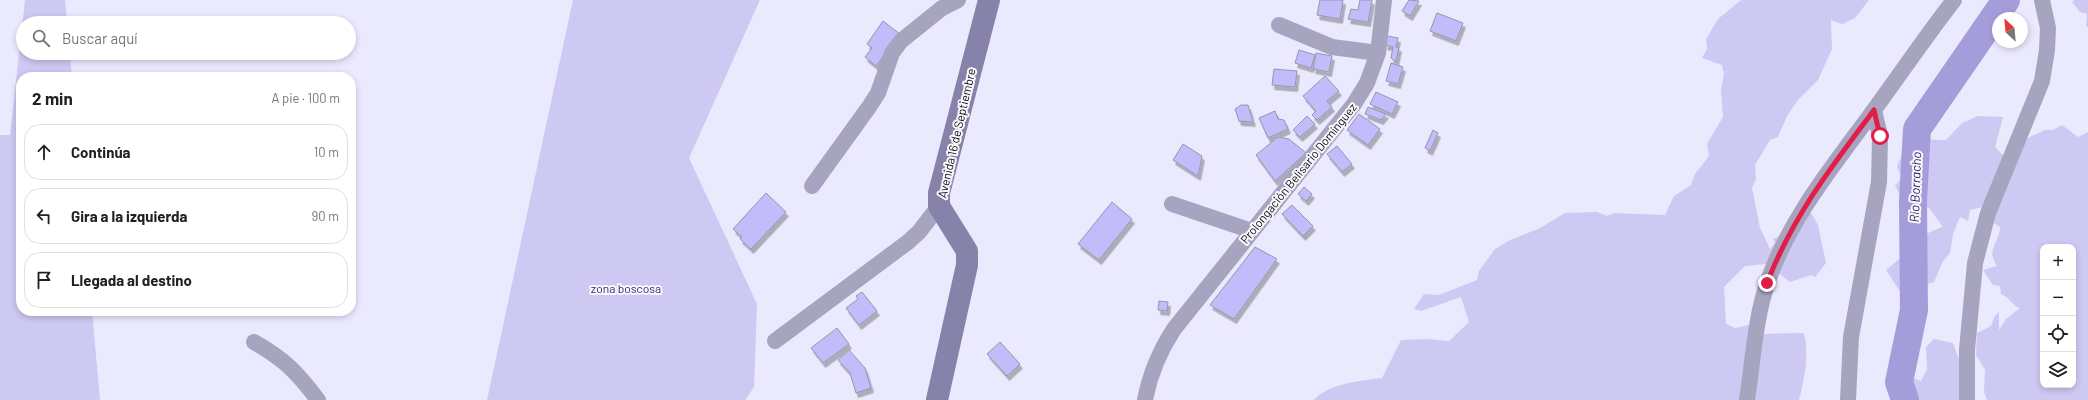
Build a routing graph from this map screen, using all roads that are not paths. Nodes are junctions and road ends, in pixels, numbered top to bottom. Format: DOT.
graph roads {
  1 [pos="958,0"];
  2 [pos="989,0"];
  3 [pos="1384,0"];
  4 [pos="1954,0"];
  5 [pos="2042,0"];
  6 [pos="1279,25"];
  7 [pos="1378,53"];
  8 [pos="1874,110"];
  9 [pos="812,186"];
  10 [pos="1172,204"];
  11 [pos="939,206"];
  12 [pos="1252,231"];
  13 [pos="775,341"];
  14 [pos="254,342"];
  15 [pos="318,400"];
  16 [pos="937,400"];
  17 [pos="1146,400"];
  18 [pos="1748,400"];
  19 [pos="1848,400"];
  20 [pos="1967,400"];
  1 -- 9 [label="street"];
  2 -- 11 [label="street, Avenida 16 de Septiembre"];
  3 -- 7 [label="street, Prolongación Belisario Domínguez"];
  4 -- 8 [label="street"];
  5 -- 20 [label="street"];
  6 -- 7 [label="street"];
  7 -- 12 [label="street, Prolongación Belisario Domínguez"];
  8 -- 18 [label="street"];
  8 -- 19 [label="street"];
  10 -- 12 [label="street"];
  11 -- 13 [label="street"];
  11 -- 16 [label="street, Avenida 16 de Septiembre"];
  12 -- 17 [label="street, Prolongación Belisario Domínguez"];
  14 -- 15 [label="street"];
}
